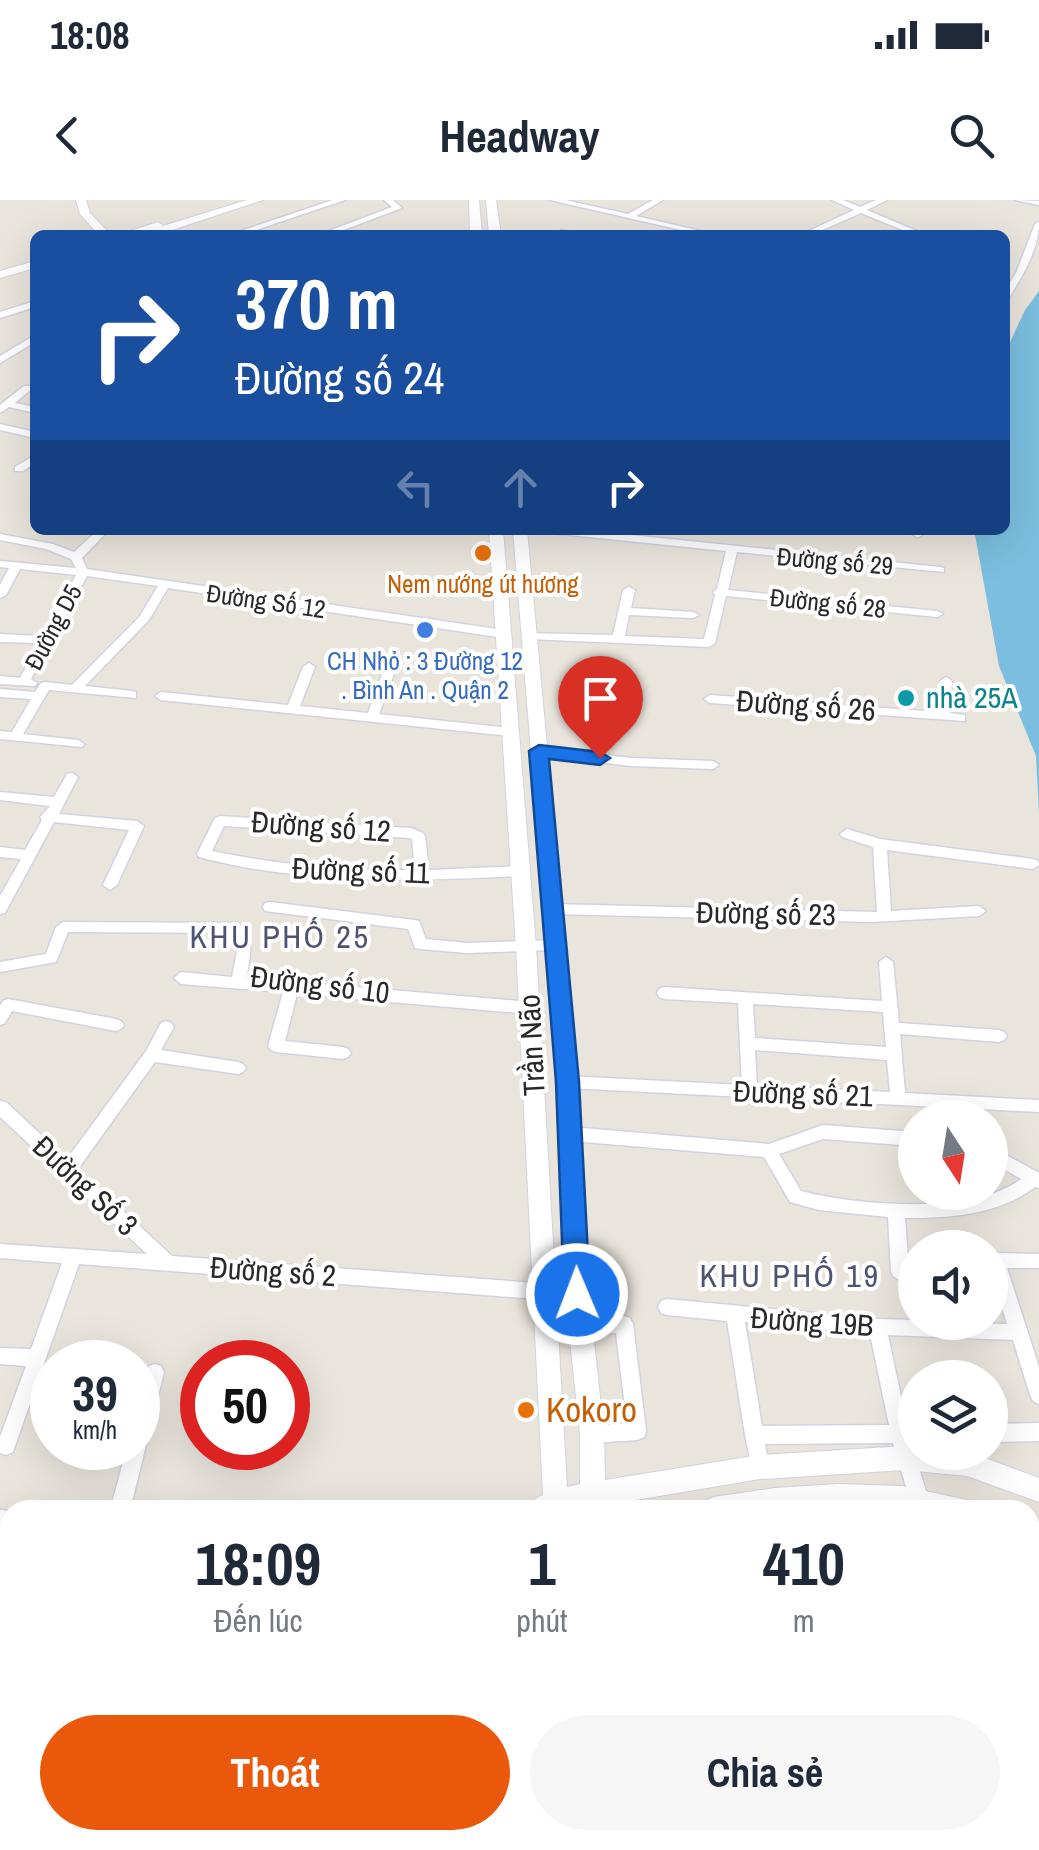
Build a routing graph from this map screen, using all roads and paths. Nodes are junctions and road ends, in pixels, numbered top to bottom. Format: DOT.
graph roads {
  1 [pos="81,200"];
  2 [pos="236,200"];
  3 [pos="258,200"];
  4 [pos="342,200"];
  5 [pos="388,200"];
  6 [pos="491,200"];
  7 [pos="555,200"];
  8 [pos="659,200"];
  9 [pos="836,200"];
  10 [pos="883,200"];
  11 [pos="1019,200"];
  12 [pos="470,201"];
  13 [pos="1039,203"];
  14 [pos="860,210"];
  15 [pos="631,215"];
  16 [pos="1039,224"];
  17 [pos="101,230"];
  18 [pos="140,230"];
  19 [pos="162,230"];
  20 [pos="249,230"];
  21 [pos="336,230"];
  22 [pos="475,230"];
  23 [pos="494,230"];
  24 [pos="687,230"];
  25 [pos="815,230"];
  26 [pos="910,230"];
  27 [pos="30,268"];
  28 [pos="1010,270"];
  29 [pos="2,271"];
  30 [pos="1020,274"];
  31 [pos="1010,289"];
  32 [pos="30,306"];
  33 [pos="0,315"];
  34 [pos="30,341"];
  35 [pos="0,360"];
  36 [pos="30,388"];
  37 [pos="4,408"];
  38 [pos="30,410"];
  39 [pos="0,427"];
  40 [pos="30,434"];
  41 [pos="30,461"];
  42 [pos="19,469"];
  43 [pos="99,535"];
  44 [pos="496,535"];
  45 [pos="520,535"];
  46 [pos="593,535"];
  47 [pos="0,536"];
  48 [pos="732,551"];
  49 [pos="76,557"];
  50 [pos="0,564"];
  51 [pos="16,566"];
  52 [pos="940,570"];
  53 [pos="83,572"];
  54 [pos="164,586"];
  55 [pos="628,590"];
  56 [pos="0,595"];
  57 [pos="722,597"];
  58 [pos="624,611"];
  59 [pos="936,614"];
  60 [pos="693,615"];
  61 [pos="504,634"];
  62 [pos="529,636"];
  63 [pos="0,638"];
  64 [pos="618,639"];
  65 [pos="46,640"];
  66 [pos="309,667"];
  67 [pos="388,674"];
  68 [pos="0,680"];
  69 [pos="946,681"];
  70 [pos="24,682"];
  71 [pos="74,690"];
  72 [pos="42,692"];
  73 [pos="0,693"];
  74 [pos="132,695"];
  75 [pos="161,696"];
  76 [pos="534,699"];
  77 [pos="710,699"];
  78 [pos="509,701"];
  79 [pos="292,710"];
  80 [pos="944,715"];
  81 [pos="372,718"];
  82 [pos="961,718"];
  83 [pos="511,732"];
  84 [pos="7,736"];
  85 [pos="78,744"];
  86 [pos="539,751"];
  87 [pos="713,765"];
  88 [pos="72,777"];
  89 [pos="0,796"];
  90 [pos="56,802"];
  91 [pos="47,817"];
  92 [pos="847,834"];
  93 [pos="880,844"];
  94 [pos="0,852"];
  95 [pos="204,854"];
  96 [pos="28,855"];
  97 [pos="1034,864"];
  98 [pos="519,871"];
  99 [pos="423,876"];
  100 [pos="110,885"];
  101 [pos="270,908"];
  102 [pos="0,909"];
  103 [pos="553,909"];
  104 [pos="979,912"];
  105 [pos="877,921"];
  106 [pos="556,946"];
  107 [pos="526,948"];
  108 [pos="886,962"];
  109 [pos="0,967"];
  110 [pos="181,978"];
  111 [pos="238,980"];
  112 [pos="292,985"];
  113 [pos="664,993"];
  114 [pos="745,998"];
  115 [pos="890,1007"];
  116 [pos="530,1008"];
  117 [pos="0,1019"];
  118 [pos="116,1025"];
  119 [pos="166,1026"];
  120 [pos="894,1028"];
  121 [pos="998,1036"];
  122 [pos="749,1044"];
  123 [pos="343,1053"];
  124 [pos="151,1054"];
  125 [pos="894,1054"];
  126 [pos="238,1068"];
  127 [pos="568,1082"];
  128 [pos="750,1092"];
  129 [pos="898,1097"];
  130 [pos="1039,1106"];
  131 [pos="0,1108"];
  132 [pos="571,1134"];
  133 [pos="898,1138"];
  134 [pos="769,1151"];
  135 [pos="1008,1163"];
  136 [pos="68,1170"];
  137 [pos="1036,1181"];
  138 [pos="896,1212"];
  139 [pos="898,1242"];
  140 [pos="0,1251"];
  141 [pos="73,1257"];
  142 [pos="1039,1261"];
  143 [pos="170,1265"];
  144 [pos="545,1293"];
  145 [pos="577,1294"];
  146 [pos="667,1308"];
  147 [pos="735,1316"];
  148 [pos="877,1327"];
  149 [pos="581,1328"];
  150 [pos="1018,1332"];
  151 [pos="43,1340"];
  152 [pos="1,1356"];
  153 [pos="30,1358"];
  154 [pos="30,1372"];
  155 [pos="1039,1394"];
  156 [pos="898,1408"];
  157 [pos="8,1415"];
  158 [pos="1039,1432"];
  159 [pos="1008,1433"];
  160 [pos="592,1434"];
  161 [pos="754,1435"];
  162 [pos="898,1442"];
  163 [pos="898,1444"];
  164 [pos="6,1446"];
  165 [pos="760,1467"];
  166 [pos="130,1470"];
  167 [pos="913,1470"];
  168 [pos="984,1470"];
  169 [pos="1039,1490"];
  170 [pos="123,1500"];
  171 [pos="551,1500"];
  172 [pos="592,1500"];
  173 [pos="602,1500"];
  174 [pos="769,1500"];
  175 [pos="886,1500"];
  176 [pos="919,1500"];
  1 -- 17 [label="main road"];
  2 -- 18 [label="main road"];
  3 -- 19 [label="main road"];
  4 -- 20 [label="street"];
  5 -- 21 [label="street"];
  6 -- 23 [label="main road"];
  7 -- 15 [label="street"];
  8 -- 15 [label="street"];
  9 -- 14 [label="street"];
  10 -- 14 [label="street"];
  11 -- 13 [label="street"];
  12 -- 22 [label="main road"];
  14 -- 25 [label="street"];
  14 -- 26 [label="street"];
  15 -- 24 [label="street"];
  16 -- 30 [label="street"];
  27 -- 29 [label="main road"];
  28 -- 30 [label="street"];
  30 -- 31 [label="street"];
  32 -- 33 [label="street"];
  34 -- 35 [label="street"];
  36 -- 37 [label="street"];
  37 -- 38 [label="street"];
  39 -- 40 [label="street"];
  41 -- 42 [label="street"];
  43 -- 49 [label="street"];
  44 -- 61 [label="main road, Trần Não"];
  45 -- 62 [label="main road, Trần Não"];
  46 -- 48 [label="street, Đường số 29"];
  47 -- 49 [label="street"];
  48 -- 52 [label="street, Đường số 29"];
  48 -- 57 [label="street"];
  49 -- 53 [label="street"];
  50 -- 51 [label="street, Đường Số 12"];
  51 -- 53 [label="street, Đường Số 12"];
  51 -- 56 [label="street"];
  53 -- 54 [label="street, Đường Số 12"];
  53 -- 65 [label="street, Đường D5"];
  54 -- 61 [label="street, Đường Số 12"];
  54 -- 71 [label="street"];
  55 -- 58 [label="street"];
  57 -- 59 [label="street, Đường số 28"];
  57 -- 64 [label="street"];
  58 -- 60 [label="street"];
  58 -- 64 [label="street"];
  61 -- 78 [label="main road, Trần Não"];
  62 -- 64 [label="street"];
  62 -- 76 [label="main road, Trần Não"];
  63 -- 65 [label="street"];
  65 -- 70 [label="street, Đường D5"];
  66 -- 79 [label="street"];
  67 -- 81 [label="street"];
  68 -- 70 [label="street"];
  69 -- 80 [label="street"];
  70 -- 72 [label="street"];
  71 -- 72 [label="street"];
  71 -- 74 [label="street"];
  72 -- 73 [label="street"];
  72 -- 84 [label="street"];
  75 -- 79 [label="street"];
  76 -- 78 [label="main road"];
  76 -- 86 [label="main road, Trần Não"];
  77 -- 80 [label="street, Đường số 26"];
  78 -- 83 [label="main road, Trần Não"];
  79 -- 81 [label="street"];
  80 -- 82 [label="street, Đường số 26"];
  81 -- 83 [label="street"];
  83 -- 98 [label="main road, Trần Não"];
  84 -- 85 [label="street"];
  86 -- 87 [label="street"];
  86 -- 103 [label="main road, Trần Não"];
  88 -- 90 [label="street"];
  89 -- 90 [label="street"];
  90 -- 91 [label="street"];
  91 -- 96 [label="street"];
  91 -- 100 [label="street"];
  92 -- 93 [label="street"];
  93 -- 97 [label="street"];
  93 -- 105 [label="street"];
  94 -- 96 [label="street"];
  95 -- 99 [label="street, Đường số 11"];
  95 -- 99 [label="street, Đường số 12"];
  96 -- 102 [label="street"];
  98 -- 99 [label="street, Đường số 11"];
  98 -- 107 [label="main road, Trần Não"];
  101 -- 107 [label="street"];
  103 -- 105 [label="street, Đường số 23"];
  103 -- 106 [label="main road, Trần Não"];
  104 -- 105 [label="street, Đường số 23"];
  106 -- 107 [label="street"];
  106 -- 127 [label="main road, Trần Não"];
  107 -- 116 [label="main road, Trần Não"];
  108 -- 115 [label="street"];
  109 -- 111 [label="street, Đường số 10"];
  110 -- 111 [label="street"];
  111 -- 112 [label="street, Đường số 10"];
  112 -- 116 [label="street, Đường số 10"];
  112 -- 123 [label="street"];
  113 -- 114 [label="street"];
  114 -- 115 [label="street"];
  114 -- 122 [label="street"];
  115 -- 120 [label="street"];
  116 -- 144 [label="main road, Trần Não"];
  117 -- 118 [label="street"];
  119 -- 124 [label="street"];
  120 -- 121 [label="street"];
  120 -- 125 [label="street"];
  122 -- 125 [label="street"];
  122 -- 128 [label="street"];
  124 -- 126 [label="street"];
  124 -- 136 [label="street"];
  125 -- 129 [label="street"];
  127 -- 128 [label="street, Đường số 21"];
  127 -- 132 [label="main road, Trần Não"];
  128 -- 129 [label="street, Đường số 21"];
  129 -- 130 [label="street, Đường số 21"];
  131 -- 136 [label="street, Đường Số 3"];
  132 -- 134 [label="street"];
  132 -- 145 [label="main road, Trần Não"];
  133 -- 134 [label="street"];
  134 -- 138 [label="street"];
  135 -- 137 [label="street"];
  136 -- 143 [label="street, Đường Số 3"];
  137 -- 138 [label="street"];
  138 -- 139 [label="street"];
  140 -- 141 [label="street, Đường số 2"];
  141 -- 143 [label="street, Đường số 2"];
  141 -- 151 [label="street"];
  142 -- 150 [label="street"];
  143 -- 144 [label="street, Đường số 2"];
  144 -- 145 [label="street, Đường số 2"];
  144 -- 171 [label="main road, Trần Não"];
  145 -- 149 [label="main road, Trần Não"];
  146 -- 147 [label="street, Đường 19B"];
  147 -- 148 [label="street, Đường 19B"];
  147 -- 161 [label="street"];
  148 -- 150 [label="street, Đường 19B"];
  148 -- 156 [label="street"];
  149 -- 160 [label="main road, Trần Não"];
  149 -- 160 [label="street"];
  150 -- 155 [label="street"];
  152 -- 153 [label="street"];
  154 -- 157 [label="street"];
  157 -- 164 [label="street"];
  158 -- 159 [label="street"];
  160 -- 172 [label="main road, Trần Não"];
  161 -- 162 [label="street"];
  161 -- 165 [label="street"];
  163 -- 165 [label="main road, Trần Não"];
  165 -- 173 [label="main road, Trần Não"];
  166 -- 170 [label="street"];
  167 -- 176 [label="street"];
  168 -- 169 [label="main road, Trần Não"];
  174 -- 175 [label="main road"];
}
